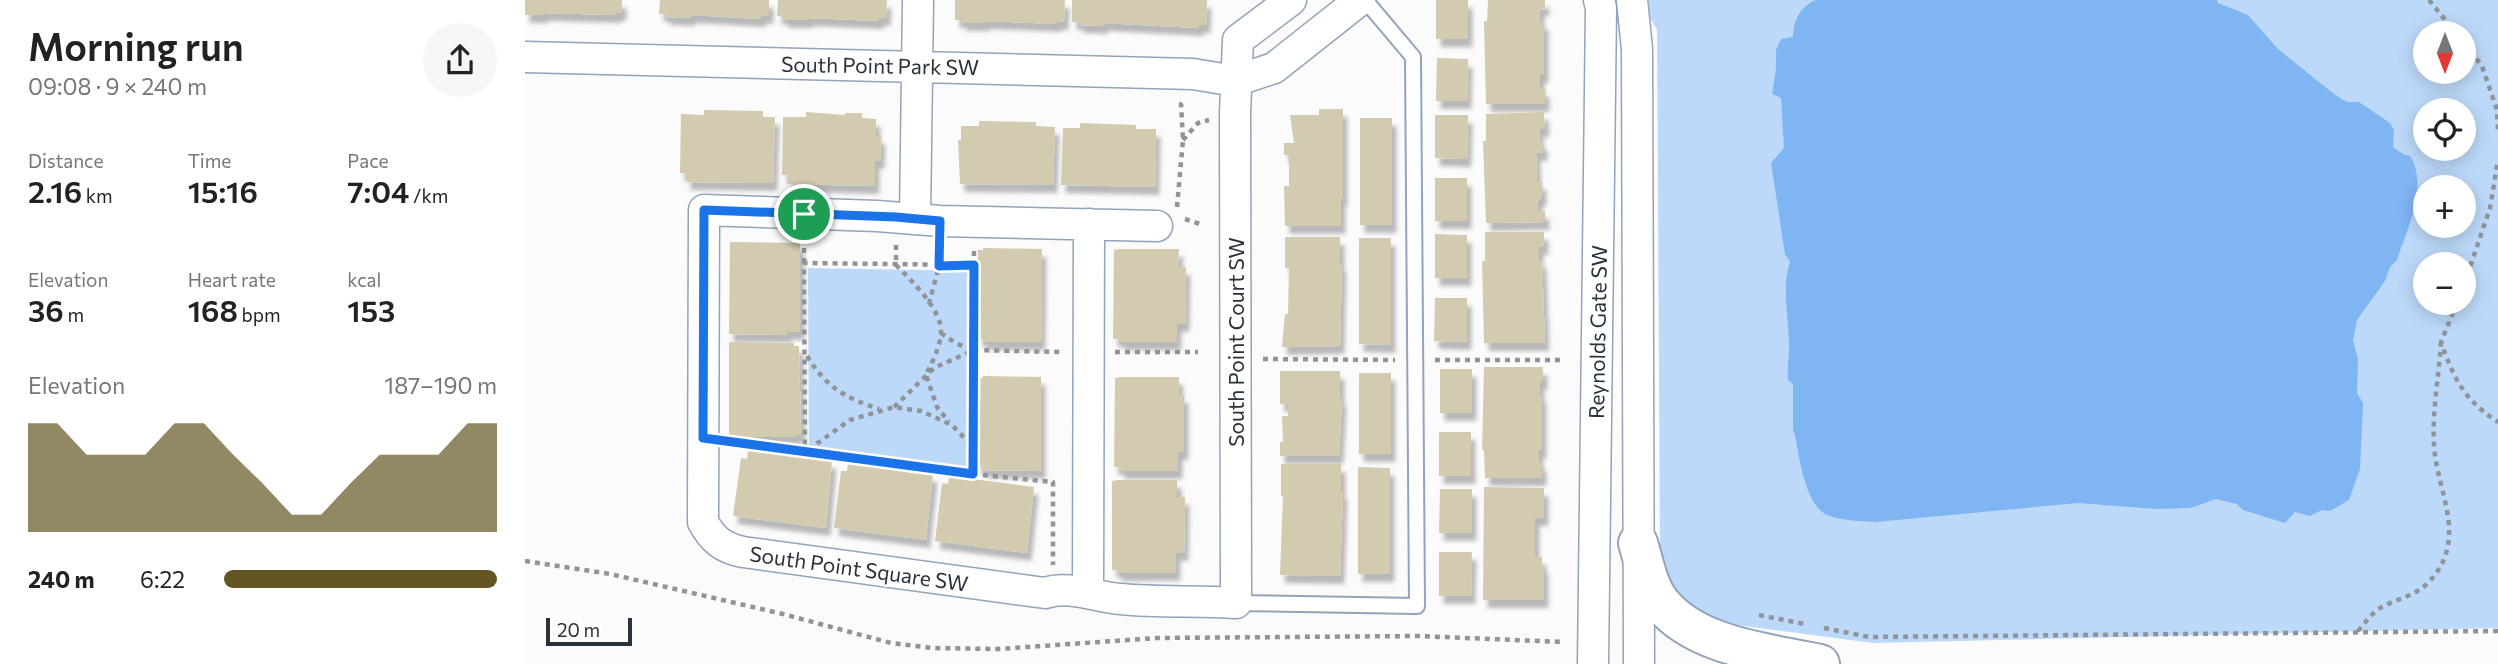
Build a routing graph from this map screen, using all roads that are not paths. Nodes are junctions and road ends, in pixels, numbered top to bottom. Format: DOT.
graph roads {
  1 [pos="918,0"];
  2 [pos="1291,0"];
  3 [pos="1360,0"];
  4 [pos="1365,0"];
  5 [pos="1599,0"];
  6 [pos="1632,0"];
  7 [pos="525,57"];
  8 [pos="917,65"];
  9 [pos="1235,81"];
  10 [pos="917,219"];
  11 [pos="1166,220"];
  12 [pos="1089,224"];
  13 [pos="1638,543"];
  14 [pos="1088,593"];
  15 [pos="1236,603"];
  16 [pos="1593,664"];
  17 [pos="1639,664"];
  18 [pos="1820,664"];
  1 -- 8 [label="street"];
  2 -- 9 [label="street"];
  3 -- 9 [label="street, South Point Park SW"];
  4 -- 15 [label="lane"];
  5 -- 16 [label="street, Reynolds Gate SW"];
  6 -- 13 [label="street, Reynolds Gate SW"];
  7 -- 8 [label="street, South Point Park SW"];
  8 -- 9 [label="street, South Point Park SW"];
  8 -- 10 [label="street"];
  9 -- 15 [label="street, South Point Court SW"];
  10 -- 12 [label="street, South Point Square SW"];
  10 -- 14 [label="street, South Point Square SW"];
  11 -- 12 [label="street, South Point Square SW"];
  12 -- 14 [label="street"];
  13 -- 17 [label="street, Reynolds Gate SW"];
  13 -- 18 [label="main road"];
  14 -- 15 [label="street, South Point Square SW"];
}
